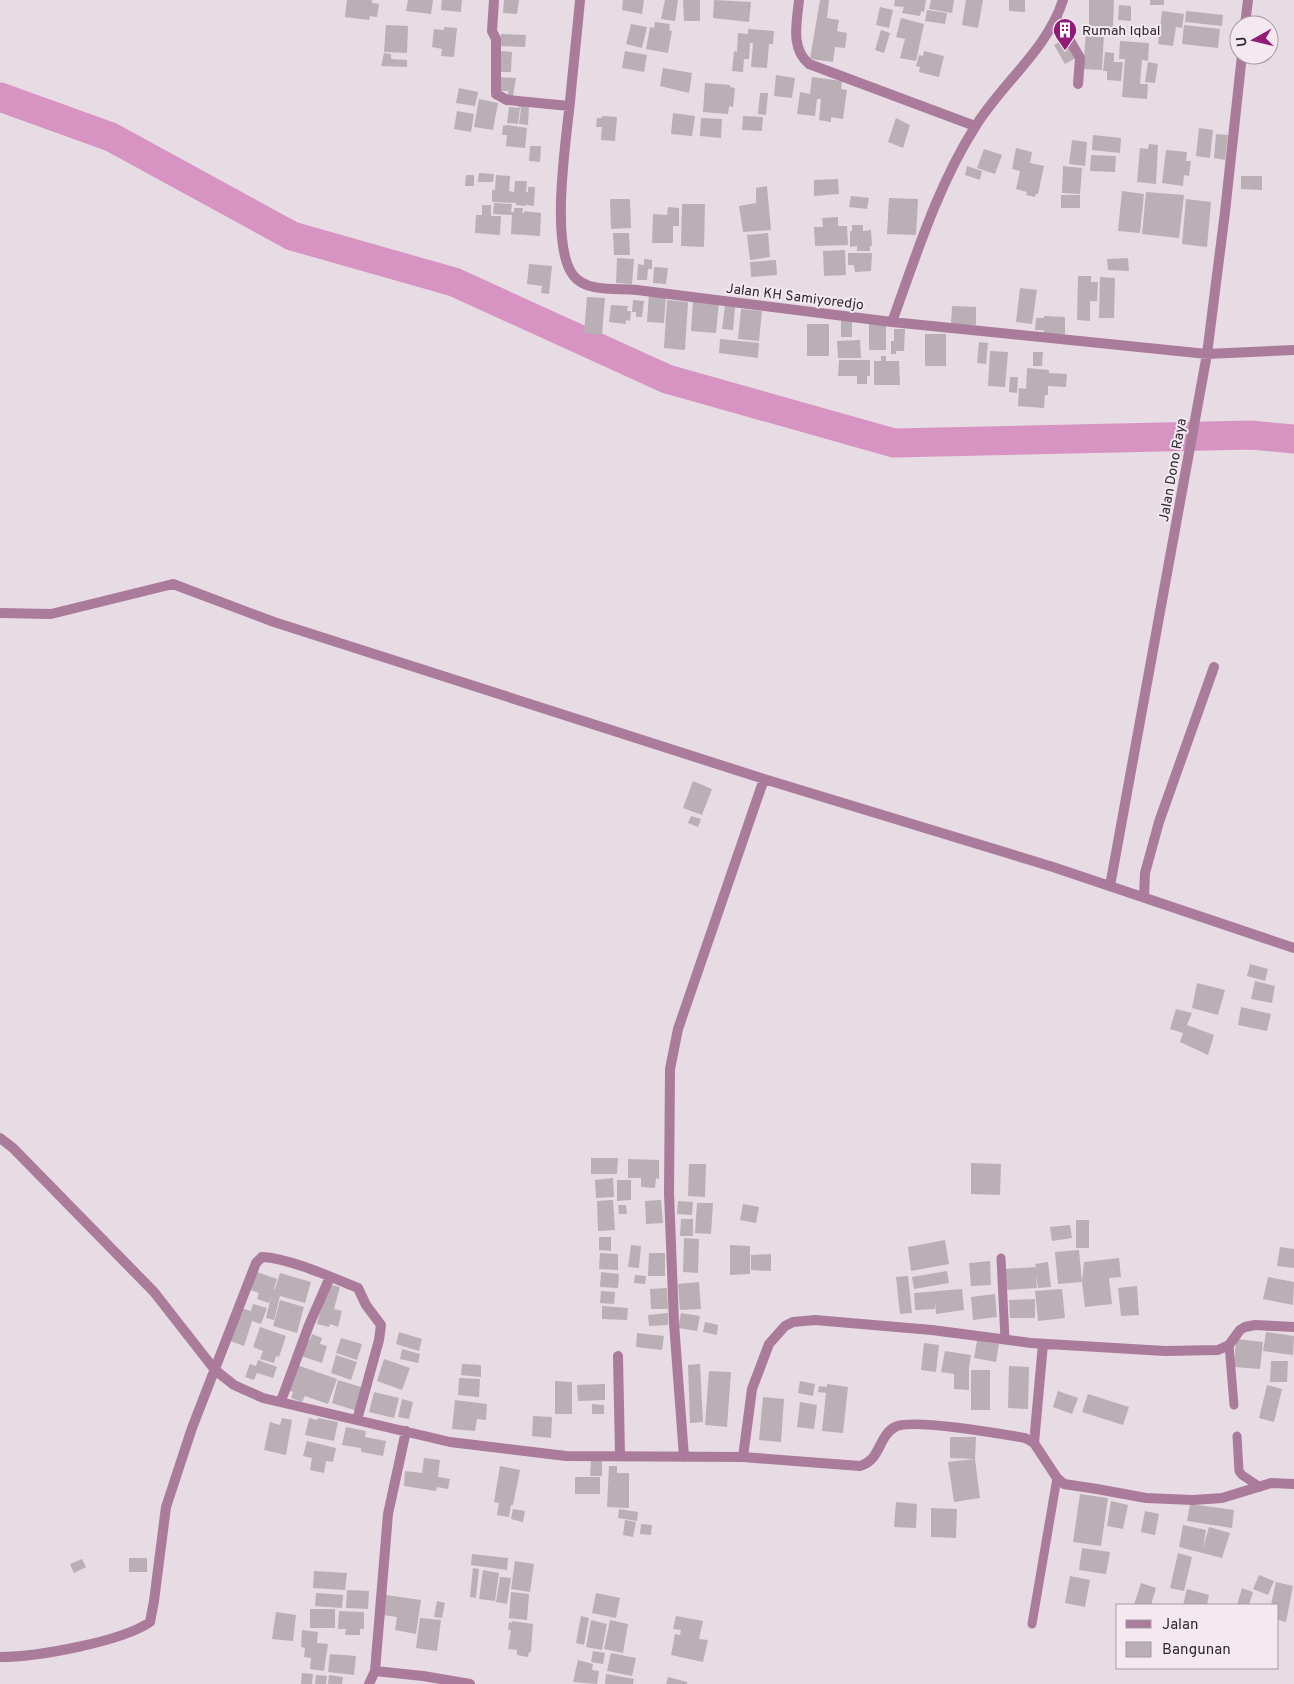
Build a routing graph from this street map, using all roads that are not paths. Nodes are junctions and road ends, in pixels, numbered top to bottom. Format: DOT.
graph roads {
  1 [pos="494,0"];
  2 [pos="580,0"];
  3 [pos="799,0"];
  4 [pos="1063,0"];
  5 [pos="1248,0"];
  6 [pos="1246,15"];
  7 [pos="1057,18"];
  8 [pos="1241,65"];
  9 [pos="1078,84"];
  10 [pos="569,106"];
  11 [pos="975,126"];
  12 [pos="892,322"];
  13 [pos="1294,350"];
  14 [pos="1207,354"];
  15 [pos="0,613"];
  16 [pos="1214,666"];
  17 [pos="764,778"];
  18 [pos="1110,886"];
  19 [pos="1144,897"];
  20 [pos="1294,948"];
  21 [pos="0,1138"];
  22 [pos="1001,1258"];
  23 [pos="330,1277"];
  24 [pos="1294,1327"];
  25 [pos="1005,1340"];
  26 [pos="1043,1344"];
  27 [pos="1229,1344"];
  28 [pos="618,1356"];
  29 [pos="215,1370"];
  30 [pos="281,1401"];
  31 [pos="1234,1405"];
  32 [pos="357,1420"];
  33 [pos="406,1431"];
  34 [pos="1237,1436"];
  35 [pos="1034,1443"];
  36 [pos="620,1455"];
  37 [pos="684,1457"];
  38 [pos="743,1457"];
  39 [pos="1057,1478"];
  40 [pos="1294,1484"];
  41 [pos="1260,1487"];
  42 [pos="1032,1624"];
  43 [pos="0,1658"];
  44 [pos="375,1671"];
  45 [pos="369,1684"];
  46 [pos="470,1684"];
  1 -- 10 [label="street"];
  2 -- 10 [label="street, Jalan KH Samiyoredjo"];
  3 -- 11 [label="street"];
  4 -- 7 [label="street"];
  5 -- 6 [label="street"];
  7 -- 9 [label="street"];
  7 -- 11 [label="street"];
  8 -- 14 [label="street, Jalan Dono Raya"];
  10 -- 12 [label="street, Jalan KH Samiyoredjo"];
  11 -- 12 [label="street"];
  12 -- 14 [label="street, Jalan KH Samiyoredjo"];
  13 -- 14 [label="street, Jalan KH Samiyoredjo"];
  14 -- 18 [label="street, Jalan Dono Raya"];
  15 -- 17 [label="street"];
  16 -- 19 [label="street"];
  17 -- 18 [label="street"];
  17 -- 37 [label="street"];
  18 -- 19 [label="street"];
  19 -- 20 [label="street"];
  21 -- 29 [label="street"];
  22 -- 25 [label="lane"];
  23 -- 29 [label="street"];
  23 -- 30 [label="street"];
  23 -- 32 [label="street"];
  24 -- 27 [label="street"];
  25 -- 26 [label="street"];
  25 -- 38 [label="street"];
  26 -- 27 [label="street"];
  26 -- 35 [label="street"];
  27 -- 31 [label="lane"];
  28 -- 36 [label="street"];
  29 -- 30 [label="street"];
  29 -- 43 [label="street"];
  30 -- 32 [label="street"];
  32 -- 33 [label="street"];
  33 -- 36 [label="street"];
  33 -- 44 [label="street"];
  34 -- 41 [label="lane"];
  35 -- 38 [label="street"];
  35 -- 39 [label="street"];
  36 -- 37 [label="street"];
  37 -- 38 [label="street"];
  39 -- 41 [label="street"];
  39 -- 42 [label="lane"];
  40 -- 41 [label="street"];
  44 -- 45 [label="street"];
  44 -- 46 [label="street"];
}
